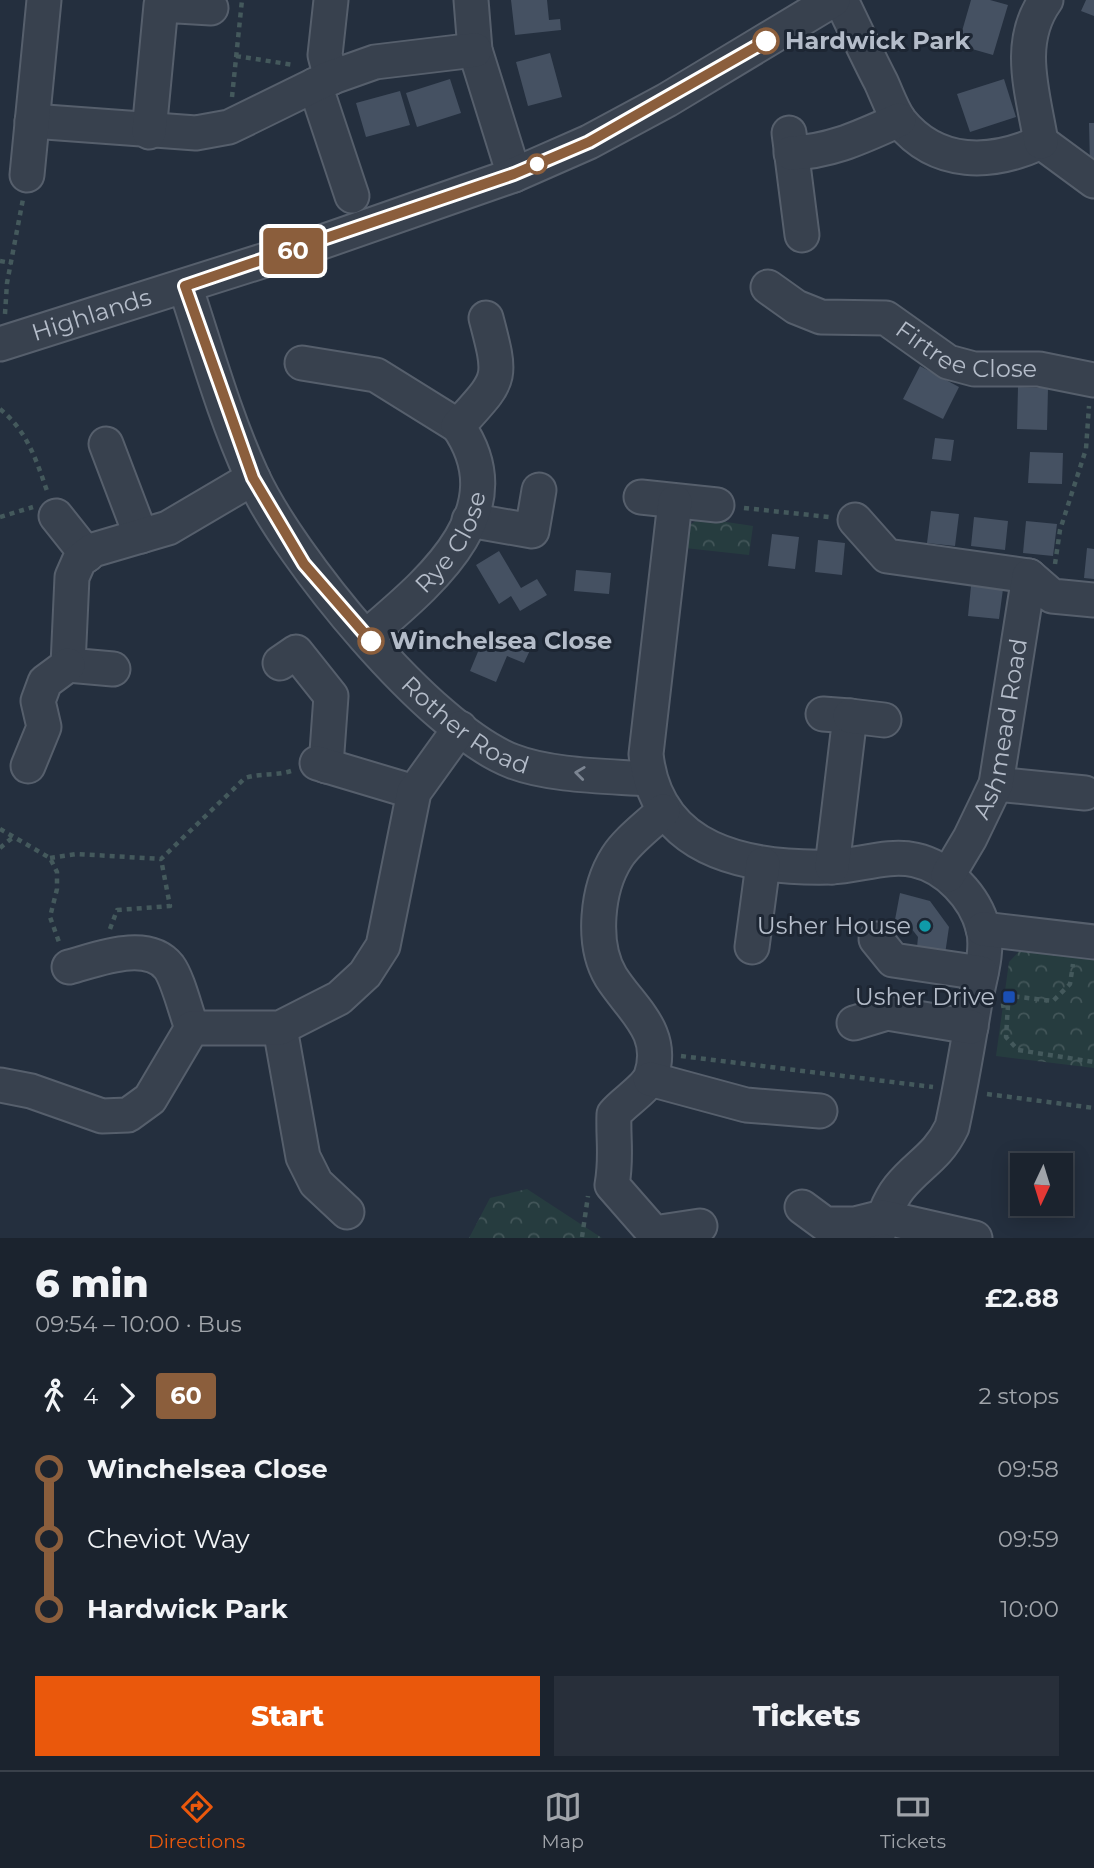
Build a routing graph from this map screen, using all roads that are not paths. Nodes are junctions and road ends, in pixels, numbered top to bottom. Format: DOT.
graph roads {
  1 [pos="44,0"];
  2 [pos="331,0"];
  3 [pos="471,0"];
  4 [pos="833,0"];
  5 [pos="841,0"];
  6 [pos="1046,0"];
  7 [pos="226,4"];
  8 [pos="475,50"];
  9 [pos="319,83"];
  10 [pos="899,120"];
  11 [pos="32,121"];
  12 [pos="149,132"];
  13 [pos="1041,142"];
  14 [pos="514,174"];
  15 [pos="27,175"];
  16 [pos="1094,181"];
  17 [pos="352,196"];
  18 [pos="802,235"];
  19 [pos="185,286"];
  20 [pos="768,287"];
  21 [pos="486,318"];
  22 [pos="2,344"];
  23 [pos="302,363"];
  24 [pos="1093,380"];
  25 [pos="458,426"];
  26 [pos="106,444"];
  27 [pos="253,478"];
  28 [pos="539,490"];
  29 [pos="641,497"];
  30 [pos="675,502"];
  31 [pos="717,505"];
  32 [pos="53,509"];
  33 [pos="470,520"];
  34 [pos="855,520"];
  35 [pos="141,536"];
  36 [pos="87,555"];
  37 [pos="1040,586"];
  38 [pos="1094,600"];
  39 [pos="367,636"];
  40 [pos="280,663"];
  41 [pos="113,669"];
  42 [pos="57,673"];
  43 [pos="884,720"];
  44 [pos="460,727"];
  45 [pos="28,766"];
  46 [pos="648,779"];
  47 [pos="996,784"];
  48 [pos="414,792"];
  49 [pos="1084,793"];
  50 [pos="663,811"];
  51 [pos="764,864"];
  52 [pos="832,867"];
  53 [pos="948,875"];
  54 [pos="984,929"];
  55 [pos="876,939"];
  56 [pos="752,947"];
  57 [pos="1084,951"];
  58 [pos="84,963"];
  59 [pos="976,1001"];
  60 [pos="854,1023"];
  61 [pos="192,1028"];
  62 [pos="280,1028"];
  63 [pos="653,1066"];
  64 [pos="0,1085"];
  65 [pos="820,1111"];
  66 [pos="802,1207"];
  67 [pos="350,1213"];
  68 [pos="700,1226"];
  69 [pos="880,1228"];
  70 [pos="975,1238"];
  1 -- 11 [label="street"];
  2 -- 9 [label="street"];
  3 -- 8 [label="street"];
  4 -- 14 [label="street, Highlands"];
  5 -- 10 [label="street"];
  6 -- 13 [label="street"];
  7 -- 12 [label="street"];
  8 -- 9 [label="street"];
  8 -- 14 [label="street"];
  9 -- 12 [label="street"];
  9 -- 17 [label="street"];
  10 -- 13 [label="street"];
  10 -- 18 [label="street"];
  11 -- 12 [label="street"];
  11 -- 15 [label="street"];
  13 -- 16 [label="street"];
  14 -- 19 [label="street, Highlands"];
  19 -- 22 [label="street, Highlands"];
  19 -- 27 [label="street, Rother Road"];
  20 -- 24 [label="street, Firtree Close"];
  21 -- 25 [label="street"];
  23 -- 25 [label="street"];
  25 -- 33 [label="street, Rye Close"];
  26 -- 35 [label="street"];
  27 -- 35 [label="street"];
  27 -- 39 [label="street, Rother Road"];
  28 -- 33 [label="street"];
  29 -- 30 [label="street"];
  30 -- 31 [label="street"];
  30 -- 46 [label="street"];
  32 -- 36 [label="street"];
  33 -- 39 [label="street, Rye Close"];
  34 -- 37 [label="street"];
  35 -- 36 [label="street"];
  36 -- 42 [label="street"];
  37 -- 38 [label="street"];
  37 -- 47 [label="street, Ashmead Road"];
  39 -- 44 [label="street, Rother Road"];
  40 -- 48 [label="street"];
  41 -- 42 [label="street"];
  42 -- 45 [label="street"];
  43 -- 52 [label="street"];
  46 -- 44 [label="street, Rother Road, one-way"];
  44 -- 48 [label="street"];
  46 -- 50 [label="street"];
  47 -- 49 [label="street"];
  47 -- 53 [label="street, Ashmead Road"];
  48 -- 62 [label="street"];
  50 -- 51 [label="street"];
  50 -- 63 [label="street"];
  51 -- 52 [label="street"];
  51 -- 56 [label="street"];
  52 -- 53 [label="street"];
  53 -- 54 [label="street"];
  54 -- 57 [label="street"];
  54 -- 59 [label="street"];
  55 -- 59 [label="street"];
  58 -- 61 [label="street"];
  59 -- 60 [label="street"];
  59 -- 69 [label="street"];
  61 -- 62 [label="street"];
  61 -- 64 [label="street"];
  62 -- 67 [label="street"];
  63 -- 65 [label="street"];
  63 -- 68 [label="street"];
  66 -- 69 [label="street"];
  69 -- 70 [label="street"];
}
